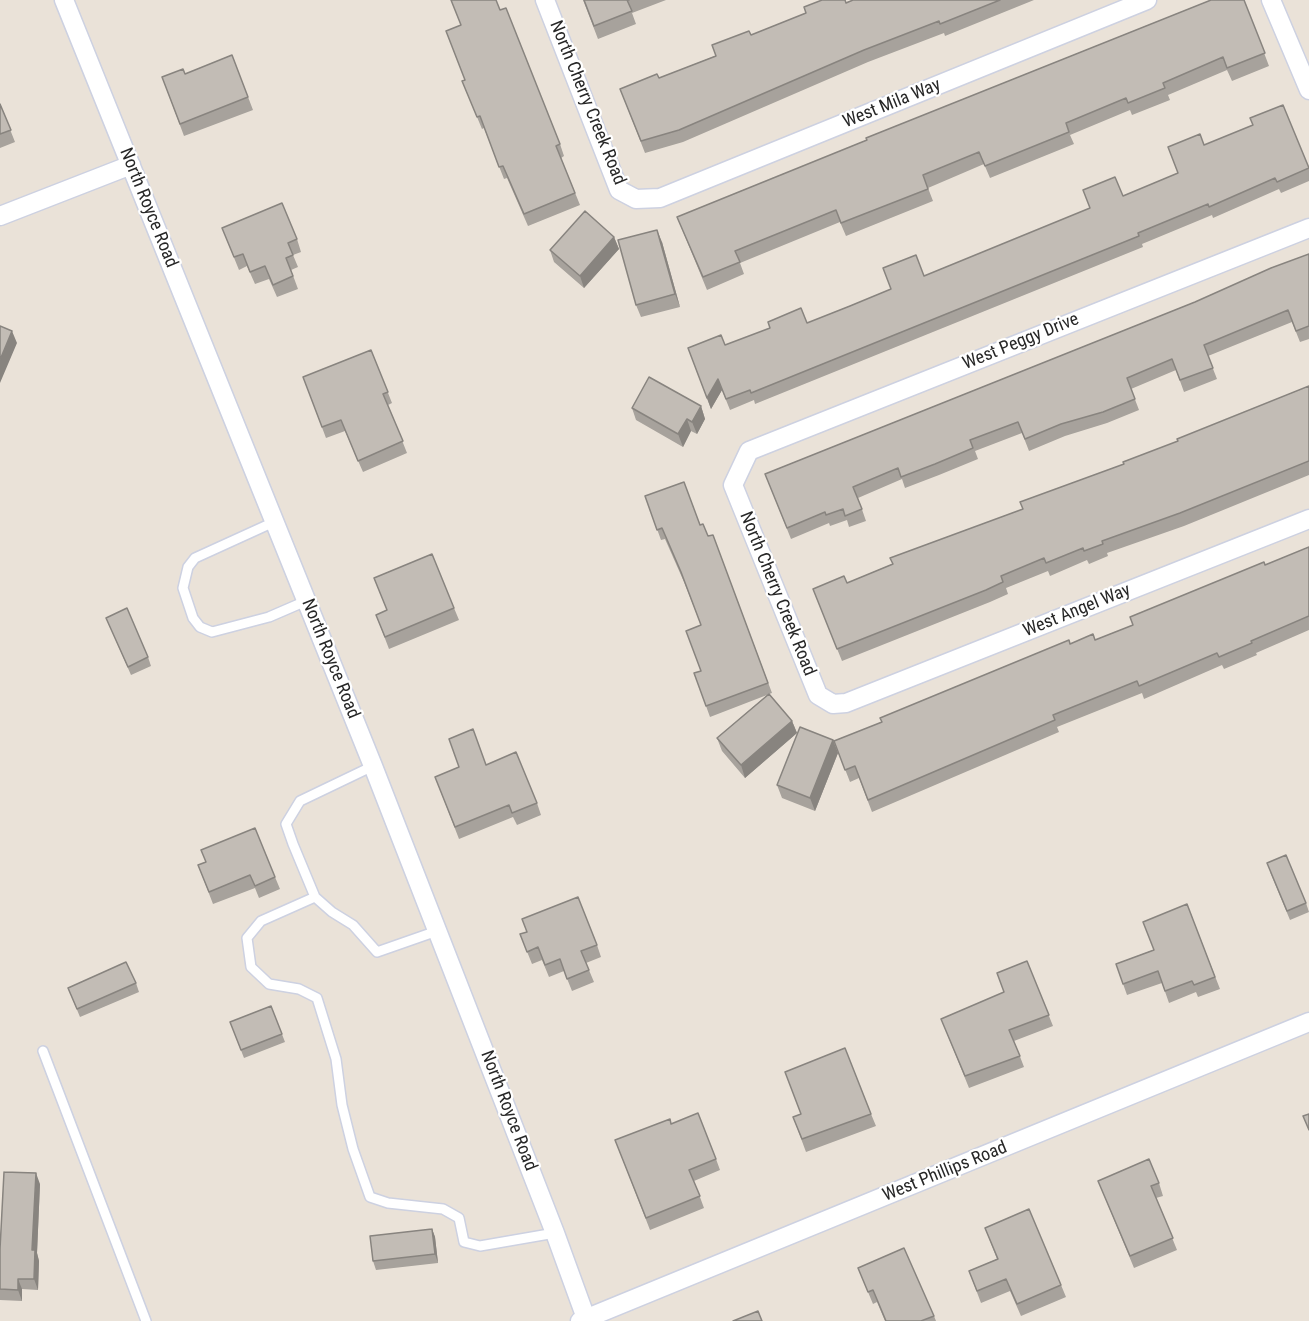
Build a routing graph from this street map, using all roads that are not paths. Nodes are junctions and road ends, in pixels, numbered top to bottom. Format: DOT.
graph roads {
  1 [pos="64,0"];
  2 [pos="545,0"];
  3 [pos="1147,0"];
  4 [pos="1271,0"];
  5 [pos="1309,90"];
  6 [pos="131,165"];
  7 [pos="636,200"];
  8 [pos="0,216"];
  9 [pos="1309,228"];
  10 [pos="740,466"];
  11 [pos="1309,519"];
  12 [pos="274,522"];
  13 [pos="306,601"];
  14 [pos="846,703"];
  15 [pos="373,766"];
  16 [pos="315,897"];
  17 [pos="437,931"];
  18 [pos="1309,1022"];
  19 [pos="43,1052"];
  20 [pos="555,1233"];
  21 [pos="584,1320"];
  22 [pos="146,1321"];
  1 -- 6 [label="street, North Royce Road"];
  2 -- 7 [label="street, North Cherry Creek Road"];
  3 -- 7 [label="street, West Mila Way"];
  4 -- 5 [label="street"];
  6 -- 8 [label="street"];
  6 -- 12 [label="street, North Royce Road"];
  9 -- 10 [label="street, West Peggy Drive"];
  10 -- 14 [label="street, North Cherry Creek Road"];
  11 -- 14 [label="street, West Angel Way"];
  12 -- 13 [label="street, North Royce Road"];
  12 -- 13 [label="lane"];
  13 -- 15 [label="street, North Royce Road"];
  15 -- 16 [label="lane"];
  15 -- 17 [label="street, North Royce Road"];
  16 -- 17 [label="lane"];
  16 -- 20 [label="lane"];
  17 -- 20 [label="street, North Royce Road"];
  18 -- 21 [label="street, West Phillips Road"];
  19 -- 22 [label="lane"];
  20 -- 21 [label="street, North Royce Road"];
}
